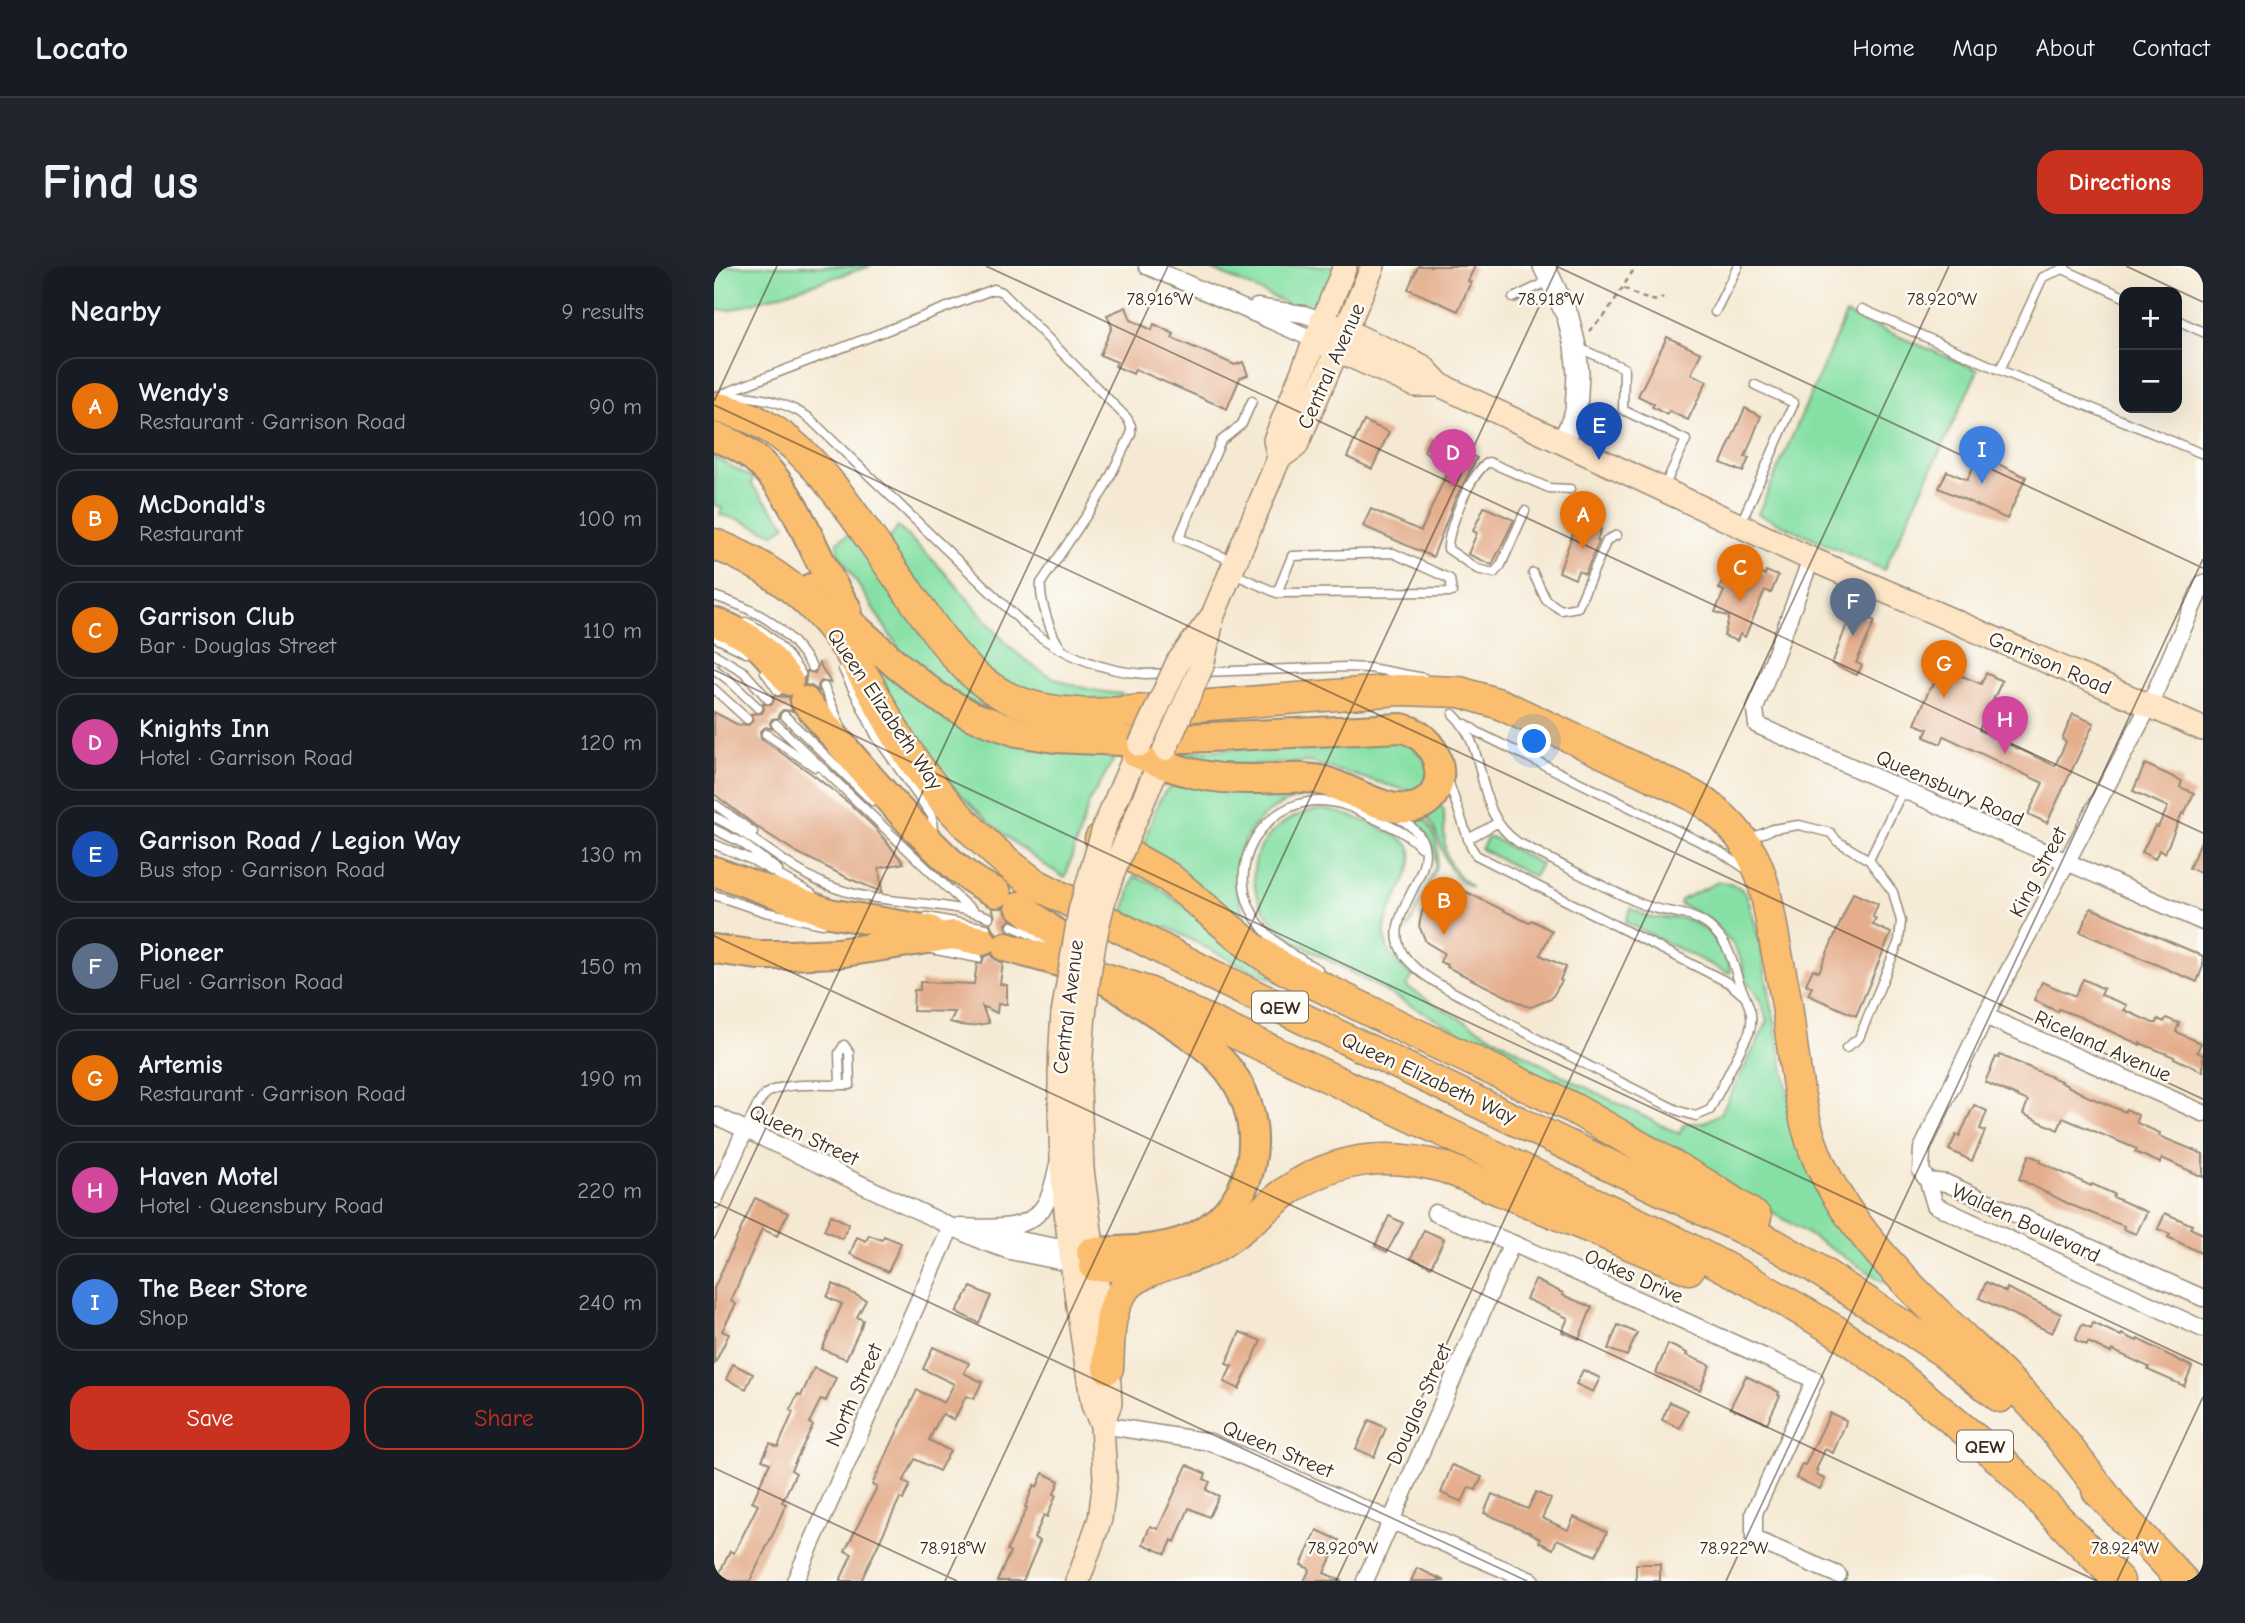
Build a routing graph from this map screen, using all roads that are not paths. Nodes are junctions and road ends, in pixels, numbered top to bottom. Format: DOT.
graph roads {
  1 [pos="1147,266"];
  2 [pos="1345,266"];
  3 [pos="1373,266"];
  4 [pos="1738,266"];
  5 [pos="2064,268"];
  6 [pos="1548,273"];
  7 [pos="2119,295"];
  8 [pos="1513,298"];
  9 [pos="1862,309"];
  10 [pos="1715,312"];
  11 [pos="2182,322"];
  12 [pos="1319,330"];
  13 [pos="2203,332"];
  14 [pos="1343,340"];
  15 [pos="1574,343"];
  16 [pos="2000,370"];
  17 [pos="1755,385"];
  18 [pos="715,400"];
  19 [pos="1252,401"];
  20 [pos="714,437"];
  21 [pos="1563,443"];
  22 [pos="2203,454"];
  23 [pos="1279,458"];
  24 [pos="1570,489"];
  25 [pos="1663,490"];
  26 [pos="1525,511"];
  27 [pos="1740,526"];
  28 [pos="714,532"];
  29 [pos="1617,535"];
  30 [pos="714,545"];
  31 [pos="1811,559"];
  32 [pos="1234,567"];
  33 [pos="1533,573"];
  34 [pos="2203,583"];
  35 [pos="775,587"];
  36 [pos="1277,593"];
  37 [pos="714,596"];
  38 [pos="727,620"];
  39 [pos="714,637"];
  40 [pos="879,649"];
  41 [pos="714,654"];
  42 [pos="1081,660"];
  43 [pos="841,663"];
  44 [pos="714,670"];
  45 [pos="714,689"];
  46 [pos="1399,690"];
  47 [pos="798,691"];
  48 [pos="1480,697"];
  49 [pos="1433,700"];
  50 [pos="1444,706"];
  51 [pos="2149,706"];
  52 [pos="758,708"];
  53 [pos="1453,714"];
  54 [pos="747,719"];
  55 [pos="776,724"];
  56 [pos="811,728"];
  57 [pos="2203,729"];
  58 [pos="766,734"];
  59 [pos="846,740"];
  60 [pos="1150,753"];
  61 [pos="1436,755"];
  62 [pos="832,779"];
  63 [pos="1903,790"];
  64 [pos="871,794"];
  65 [pos="1373,800"];
  66 [pos="716,805"];
  67 [pos="714,817"];
  68 [pos="1497,824"];
  69 [pos="714,829"];
  70 [pos="1468,839"];
  71 [pos="1743,841"];
  72 [pos="1119,842"];
  73 [pos="714,844"];
  74 [pos="938,849"];
  75 [pos="779,855"];
  76 [pos="1425,858"];
  77 [pos="1869,860"];
  78 [pos="2066,863"];
  79 [pos="714,871"];
  80 [pos="760,877"];
  81 [pos="737,893"];
  82 [pos="714,895"];
  83 [pos="1766,901"];
  84 [pos="814,904"];
  85 [pos="918,916"];
  86 [pos="2203,922"];
  87 [pos="834,926"];
  88 [pos="996,927"];
  89 [pos="714,949"];
  90 [pos="1029,964"];
  91 [pos="1091,967"];
  92 [pos="1324,973"];
  93 [pos="1750,1007"];
  94 [pos="1985,1016"];
  95 [pos="1428,1028"];
  96 [pos="1846,1048"];
  97 [pos="840,1085"];
  98 [pos="1573,1108"];
  99 [pos="2203,1113"];
  100 [pos="714,1115"];
  101 [pos="746,1130"];
  102 [pos="1060,1157"];
  103 [pos="1928,1181"];
  104 [pos="714,1200"];
  105 [pos="1435,1213"];
  106 [pos="951,1227"];
  107 [pos="1512,1244"];
  108 [pos="1082,1258"];
  109 [pos="1185,1259"];
  110 [pos="2203,1298"];
  111 [pos="2203,1328"];
  112 [pos="1835,1330"];
  113 [pos="1945,1353"];
  114 [pos="1108,1368"];
  115 [pos="1102,1425"];
  116 [pos="2110,1503"];
  117 [pos="1391,1520"];
  118 [pos="1838,1575"];
  119 [pos="795,1581"];
  120 [pos="1078,1581"];
  121 [pos="1365,1581"];
  122 [pos="1531,1581"];
  123 [pos="2119,1581"];
  124 [pos="2183,1581"];
  1 -- 12 [label="street"];
  2 -- 12 [label="main road, Central Avenue"];
  3 -- 14 [label="main road, Central Avenue"];
  4 -- 10 [label="lane"];
  5 -- 7 [label="lane"];
  5 -- 16 [label="lane"];
  6 -- 8 [label="lane"];
  6 -- 15 [label="street"];
  9 -- 16 [label="lane"];
  11 -- 13 [label="lane"];
  12 -- 14 [label="main road, Garrison Road"];
  12 -- 23 [label="main road, Central Avenue"];
  14 -- 21 [label="main road, Garrison Road"];
  14 -- 23 [label="main road, Central Avenue"];
  15 -- 21 [label="street"];
  15 -- 25 [label="lane"];
  16 -- 22 [label="lane"];
  17 -- 27 [label="lane"];
  18 -- 42 [label="lane"];
  18 -- 42 [label="lane"];
  18 -- 46 [label="highway"];
  19 -- 32 [label="lane"];
  20 -- 40 [label="highway"];
  21 -- 25 [label="main road, Garrison Road"];
  23 -- 32 [label="main road, Central Avenue"];
  24 -- 26 [label="lane"];
  25 -- 27 [label="main road, Garrison Road"];
  27 -- 31 [label="main road, Garrison Road"];
  28 -- 40 [label="highway"];
  29 -- 33 [label="lane"];
  30 -- 35 [label="lane"];
  30 -- 113 [label="highway, Queen Elizabeth Way / QEW"];
  31 -- 51 [label="main road, Garrison Road"];
  31 -- 63 [label="street, Queensbury Road"];
  32 -- 36 [label="lane"];
  32 -- 60 [label="main road, Central Avenue, bridge"];
  34 -- 51 [label="street, King Street"];
  36 -- 36 [label="lane"];
  37 -- 47 [label="lane, QEW"];
  38 -- 47 [label="highway, QEW"];
  39 -- 47 [label="lane, QEW"];
  40 -- 61 [label="highway"];
  41 -- 47 [label="lane, QEW"];
  42 -- 48 [label="lane"];
  43 -- 74 [label="lane"];
  44 -- 52 [label="lane"];
  45 -- 54 [label="lane"];
  46 -- 48 [label="highway"];
  46 -- 49 [label="lane"];
  47 -- 59 [label="lane, QEW"];
  47 -- 59 [label="lane, QEW"];
  47 -- 64 [label="highway, QEW"];
  48 -- 71 [label="highway"];
  50 -- 53 [label="lane"];
  51 -- 57 [label="main road, Garrison Road"];
  51 -- 78 [label="street, King Street"];
  53 -- 68 [label="lane"];
  53 -- 83 [label="lane"];
  55 -- 62 [label="lane, QEW"];
  56 -- 64 [label="lane, QEW"];
  58 -- 62 [label="lane, QEW"];
  59 -- 64 [label="lane, QEW"];
  60 -- 65 [label="highway"];
  60 -- 72 [label="main road, Central Avenue"];
  61 -- 65 [label="highway"];
  61 -- 70 [label="lane"];
  62 -- 88 [label="lane, QEW"];
  63 -- 77 [label="lane"];
  63 -- 78 [label="street, Queensbury Road"];
  64 -- 74 [label="highway, QEW"];
  65 -- 76 [label="lane"];
  66 -- 75 [label="lane, QEW"];
  67 -- 75 [label="lane, QEW"];
  68 -- 70 [label="lane"];
  68 -- 93 [label="lane"];
  69 -- 84 [label="lane, QEW"];
  70 -- 93 [label="lane"];
  71 -- 77 [label="lane"];
  71 -- 83 [label="highway"];
  72 -- 98 [label="highway"];
  72 -- 102 [label="main road, Central Avenue, bridge"];
  72 -- 108 [label="main road, Central Avenue, bridge"];
  73 -- 84 [label="lane, QEW"];
  74 -- 88 [label="highway, QEW"];
  75 -- 88 [label="lane, QEW"];
  76 -- 92 [label="lane"];
  76 -- 93 [label="lane"];
  77 -- 96 [label="lane"];
  78 -- 86 [label="street, Queensbury Road"];
  78 -- 94 [label="street, King Street"];
  79 -- 84 [label="highway, QEW"];
  80 -- 84 [label="lane, QEW"];
  81 -- 84 [label="lane, QEW"];
  82 -- 84 [label="lane, QEW"];
  83 -- 116 [label="highway"];
  84 -- 87 [label="lane, QEW"];
  84 -- 88 [label="highway, QEW"];
  85 -- 88 [label="lane, QEW"];
  88 -- 89 [label="highway, QEW"];
  88 -- 91 [label="highway, QEW"];
  88 -- 91 [label="highway, QEW"];
  90 -- 91 [label="lane"];
  91 -- 108 [label="highway"];
  91 -- 112 [label="highway, Queen Elizabeth Way / QEW"];
  94 -- 99 [label="street, Riceland Avenue"];
  94 -- 103 [label="street, King Street"];
  95 -- 98 [label="lane"];
  97 -- 97 [label="lane"];
  97 -- 101 [label="lane"];
  98 -- 113 [label="highway"];
  100 -- 101 [label="street, Queen Street"];
  101 -- 104 [label="street"];
  101 -- 106 [label="street, Queen Street"];
  102 -- 106 [label="street"];
  102 -- 108 [label="main road, Central Avenue"];
  103 -- 110 [label="street, Walden Boulevard"];
  103 -- 111 [label="street, Walden Boulevard"];
  105 -- 107 [label="street, Oakes Drive"];
  106 -- 108 [label="street, Queen Street"];
  106 -- 119 [label="street, North Street"];
  107 -- 117 [label="street, Douglas Street"];
  107 -- 118 [label="street, Oakes Drive"];
  108 -- 109 [label="highway"];
  108 -- 114 [label="main road, Central Avenue"];
  108 -- 115 [label="main road, Central Avenue"];
  109 -- 112 [label="highway"];
  109 -- 114 [label="highway"];
  112 -- 123 [label="highway, Queen Elizabeth Way / QEW"];
  113 -- 116 [label="highway, Queen Elizabeth Way / QEW"];
  114 -- 115 [label="main road, Central Avenue"];
  115 -- 117 [label="street, Queen Street"];
  115 -- 120 [label="main road, Central Avenue"];
  116 -- 124 [label="highway, Queen Elizabeth Way / QEW"];
  117 -- 121 [label="street, Douglas Street"];
  117 -- 122 [label="street, Queen Street"];
}
